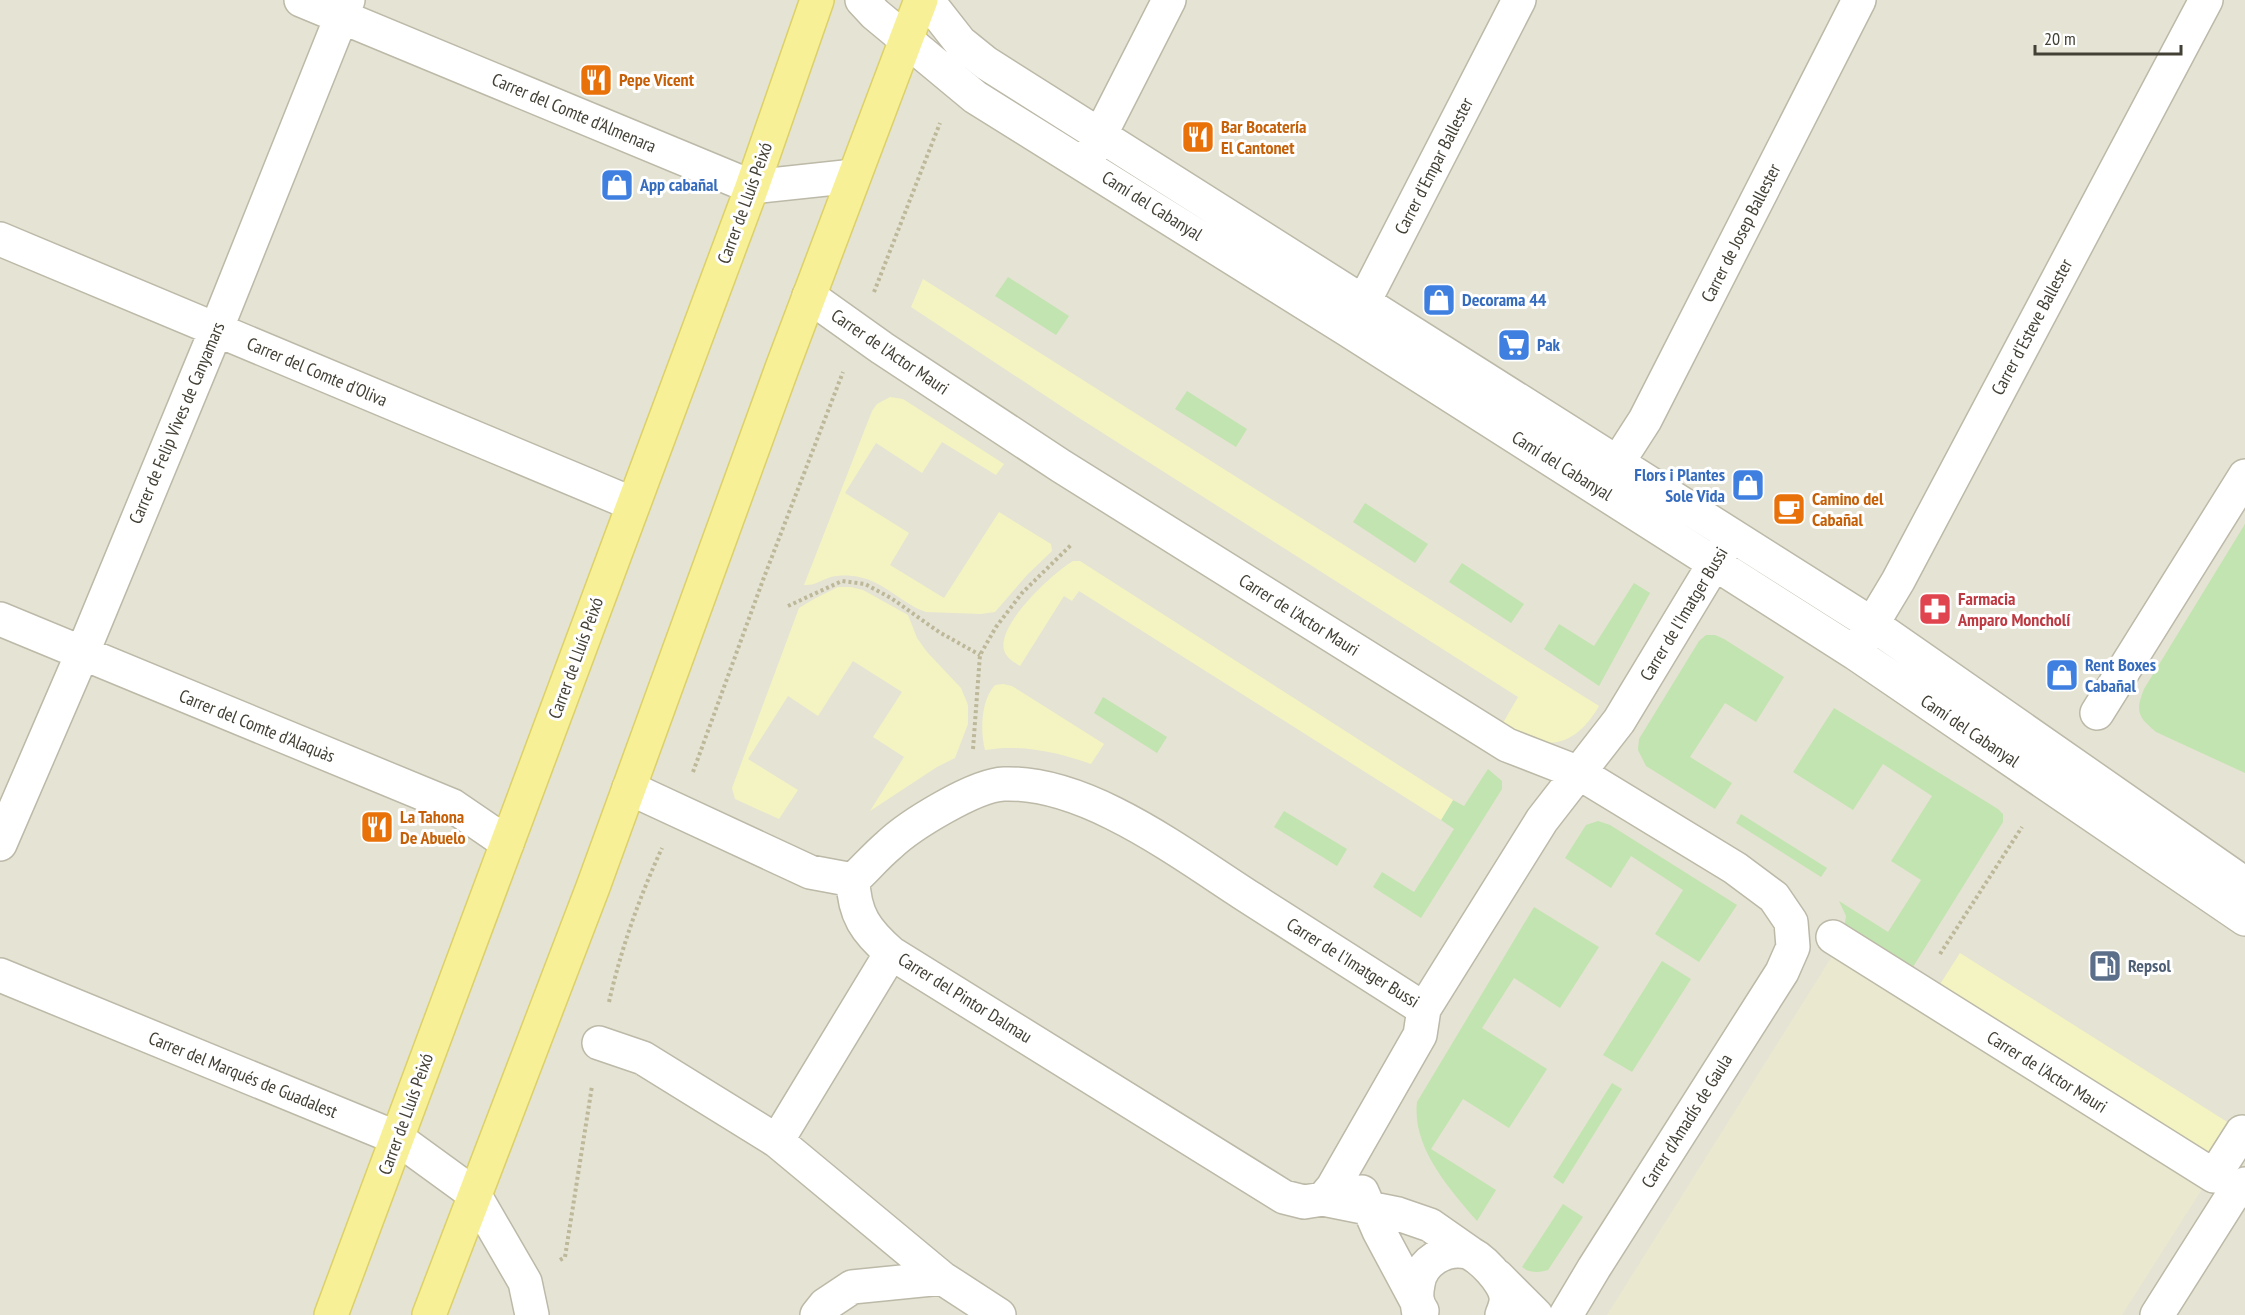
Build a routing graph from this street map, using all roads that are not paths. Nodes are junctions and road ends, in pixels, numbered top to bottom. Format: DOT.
graph roads {
  1 [pos="302,0"];
  2 [pos="817,0"];
  3 [pos="862,0"];
  4 [pos="921,0"];
  5 [pos="927,0"];
  6 [pos="1169,0"];
  7 [pos="1519,0"];
  8 [pos="1859,0"];
  9 [pos="2206,0"];
  10 [pos="345,8"];
  11 [pos="905,41"];
  12 [pos="1100,135"];
  13 [pos="1086,165"];
  14 [pos="854,176"];
  15 [pos="752,187"];
  16 [pos="0,239"];
  17 [pos="809,296"];
  18 [pos="1365,302"];
  19 [pos="216,330"];
  20 [pos="1348,330"];
  21 [pos="1618,462"];
  22 [pos="2245,476"];
  23 [pos="633,504"];
  24 [pos="1732,534"];
  25 [pos="1714,563"];
  26 [pos="0,619"];
  27 [pos="1872,624"];
  28 [pos="1855,653"];
  29 [pos="82,654"];
  30 [pos="2097,713"];
  31 [pos="1579,773"];
  32 [pos="629,788"];
  33 [pos="507,843"];
  34 [pos="0,844"];
  35 [pos="853,880"];
  36 [pos="2245,884"];
  37 [pos="2245,919"];
  38 [pos="1791,922"];
  39 [pos="1833,937"];
  40 [pos="891,953"];
  41 [pos="0,975"];
  42 [pos="1424,1009"];
  43 [pos="599,1043"];
  44 [pos="1366,1127"];
  45 [pos="2245,1134"];
  46 [pos="397,1138"];
  47 [pos="777,1141"];
  48 [pos="2245,1184"];
  49 [pos="474,1194"];
  50 [pos="1323,1198"];
  51 [pos="1368,1207"];
  52 [pos="1470,1253"];
  53 [pos="1497,1276"];
  54 [pos="942,1278"];
  55 [pos="1420,1311"];
  56 [pos="1565,1312"];
  57 [pos="331,1315"];
  58 [pos="429,1315"];
  59 [pos="532,1315"];
  60 [pos="817,1315"];
  61 [pos="999,1315"];
  62 [pos="1502,1315"];
  63 [pos="1536,1315"];
  64 [pos="2157,1315"];
  1 -- 10 [label="street, Carrer del Comte d'Almenara"];
  2 -- 15 [label="main road, Carrer de Lluís Peixó"];
  3 -- 11 [label="street, Camí del Cabanyal"];
  4 -- 11 [label="main road"];
  5 -- 12 [label="street, Camí del Cabanyal"];
  6 -- 12 [label="street"];
  7 -- 18 [label="street, Carrer d'Empar Ballester"];
  8 -- 21 [label="street, Carrer de Josep Ballester"];
  9 -- 27 [label="street, Carrer d'Esteve Ballester"];
  10 -- 15 [label="street, Carrer del Comte d'Almenara"];
  10 -- 19 [label="street, Carrer de Felip Vives de Canyamars"];
  11 -- 13 [label="street, Camí del Cabanyal"];
  11 -- 14 [label="main road"];
  12 -- 13 [label="street"];
  12 -- 18 [label="street, Camí del Cabanyal"];
  13 -- 20 [label="street, Camí del Cabanyal"];
  14 -- 15 [label="street, Carrer del Comte d'Almenara"];
  14 -- 17 [label="main road"];
  15 -- 23 [label="main road, Carrer de Lluís Peixó"];
  16 -- 19 [label="street, Carrer del Comte d'Oliva"];
  17 -- 31 [label="street, Carrer de l'Actor Mauri"];
  17 -- 32 [label="main road"];
  18 -- 20 [label="street, Carrer d'Empar Ballester"];
  18 -- 21 [label="street, Camí del Cabanyal"];
  19 -- 23 [label="street, Carrer del Comte d'Oliva"];
  19 -- 29 [label="street, Carrer de Felip Vives de Canyamars"];
  20 -- 25 [label="street, Camí del Cabanyal"];
  21 -- 24 [label="street, Camí del Cabanyal"];
  22 -- 30 [label="street"];
  23 -- 33 [label="main road, Carrer de Lluís Peixó"];
  24 -- 25 [label="street, Carrer de l'Imatger Bussi"];
  24 -- 27 [label="street, Camí del Cabanyal"];
  25 -- 28 [label="street, Camí del Cabanyal"];
  25 -- 31 [label="street, Carrer de l'Imatger Bussi"];
  26 -- 29 [label="street, Carrer del Comte d'Alaquàs"];
  27 -- 28 [label="street, Carrer d'Esteve Ballester"];
  27 -- 36 [label="street, Camí del Cabanyal"];
  28 -- 37 [label="street, Camí del Cabanyal"];
  29 -- 33 [label="street, Carrer del Comte d'Alaquàs"];
  29 -- 34 [label="street, Carrer de Felip Vives de Canyamars"];
  31 -- 38 [label="street, Carrer de l'Actor Mauri"];
  31 -- 42 [label="street, Carrer de l'Imatger Bussi"];
  32 -- 35 [label="street"];
  32 -- 49 [label="main road"];
  33 -- 46 [label="main road, Carrer de Lluís Peixó"];
  35 -- 40 [label="street, Carrer del Pintor Dalmau"];
  35 -- 42 [label="street, Carrer de l'Imatger Bussi"];
  38 -- 56 [label="street, Carrer d'Amadís de Gaula"];
  39 -- 45 [label="street, Carrer de l'Actor Mauri"];
  40 -- 47 [label="street"];
  40 -- 50 [label="street, Carrer del Pintor Dalmau"];
  41 -- 46 [label="street, Carrer del Marqués de Guadalest"];
  42 -- 44 [label="street"];
  43 -- 47 [label="street"];
  44 -- 50 [label="street"];
  44 -- 51 [label="street"];
  46 -- 49 [label="street, Carrer del Marqués de Guadalest"];
  46 -- 57 [label="main road, Carrer de Lluís Peixó"];
  47 -- 54 [label="street"];
  48 -- 64 [label="street"];
  49 -- 58 [label="main road"];
  49 -- 59 [label="street"];
  50 -- 51 [label="street, Carrer del Pintor Dalmau"];
  51 -- 52 [label="street, Carrer del Pintor Dalmau"];
  51 -- 55 [label="street"];
  52 -- 53 [label="street, Carrer del Pintor Dalmau"];
  52 -- 55 [label="street"];
  53 -- 62 [label="street"];
  53 -- 63 [label="street, Carrer del Pintor Dalmau"];
  54 -- 60 [label="street"];
  54 -- 61 [label="street"];
}
